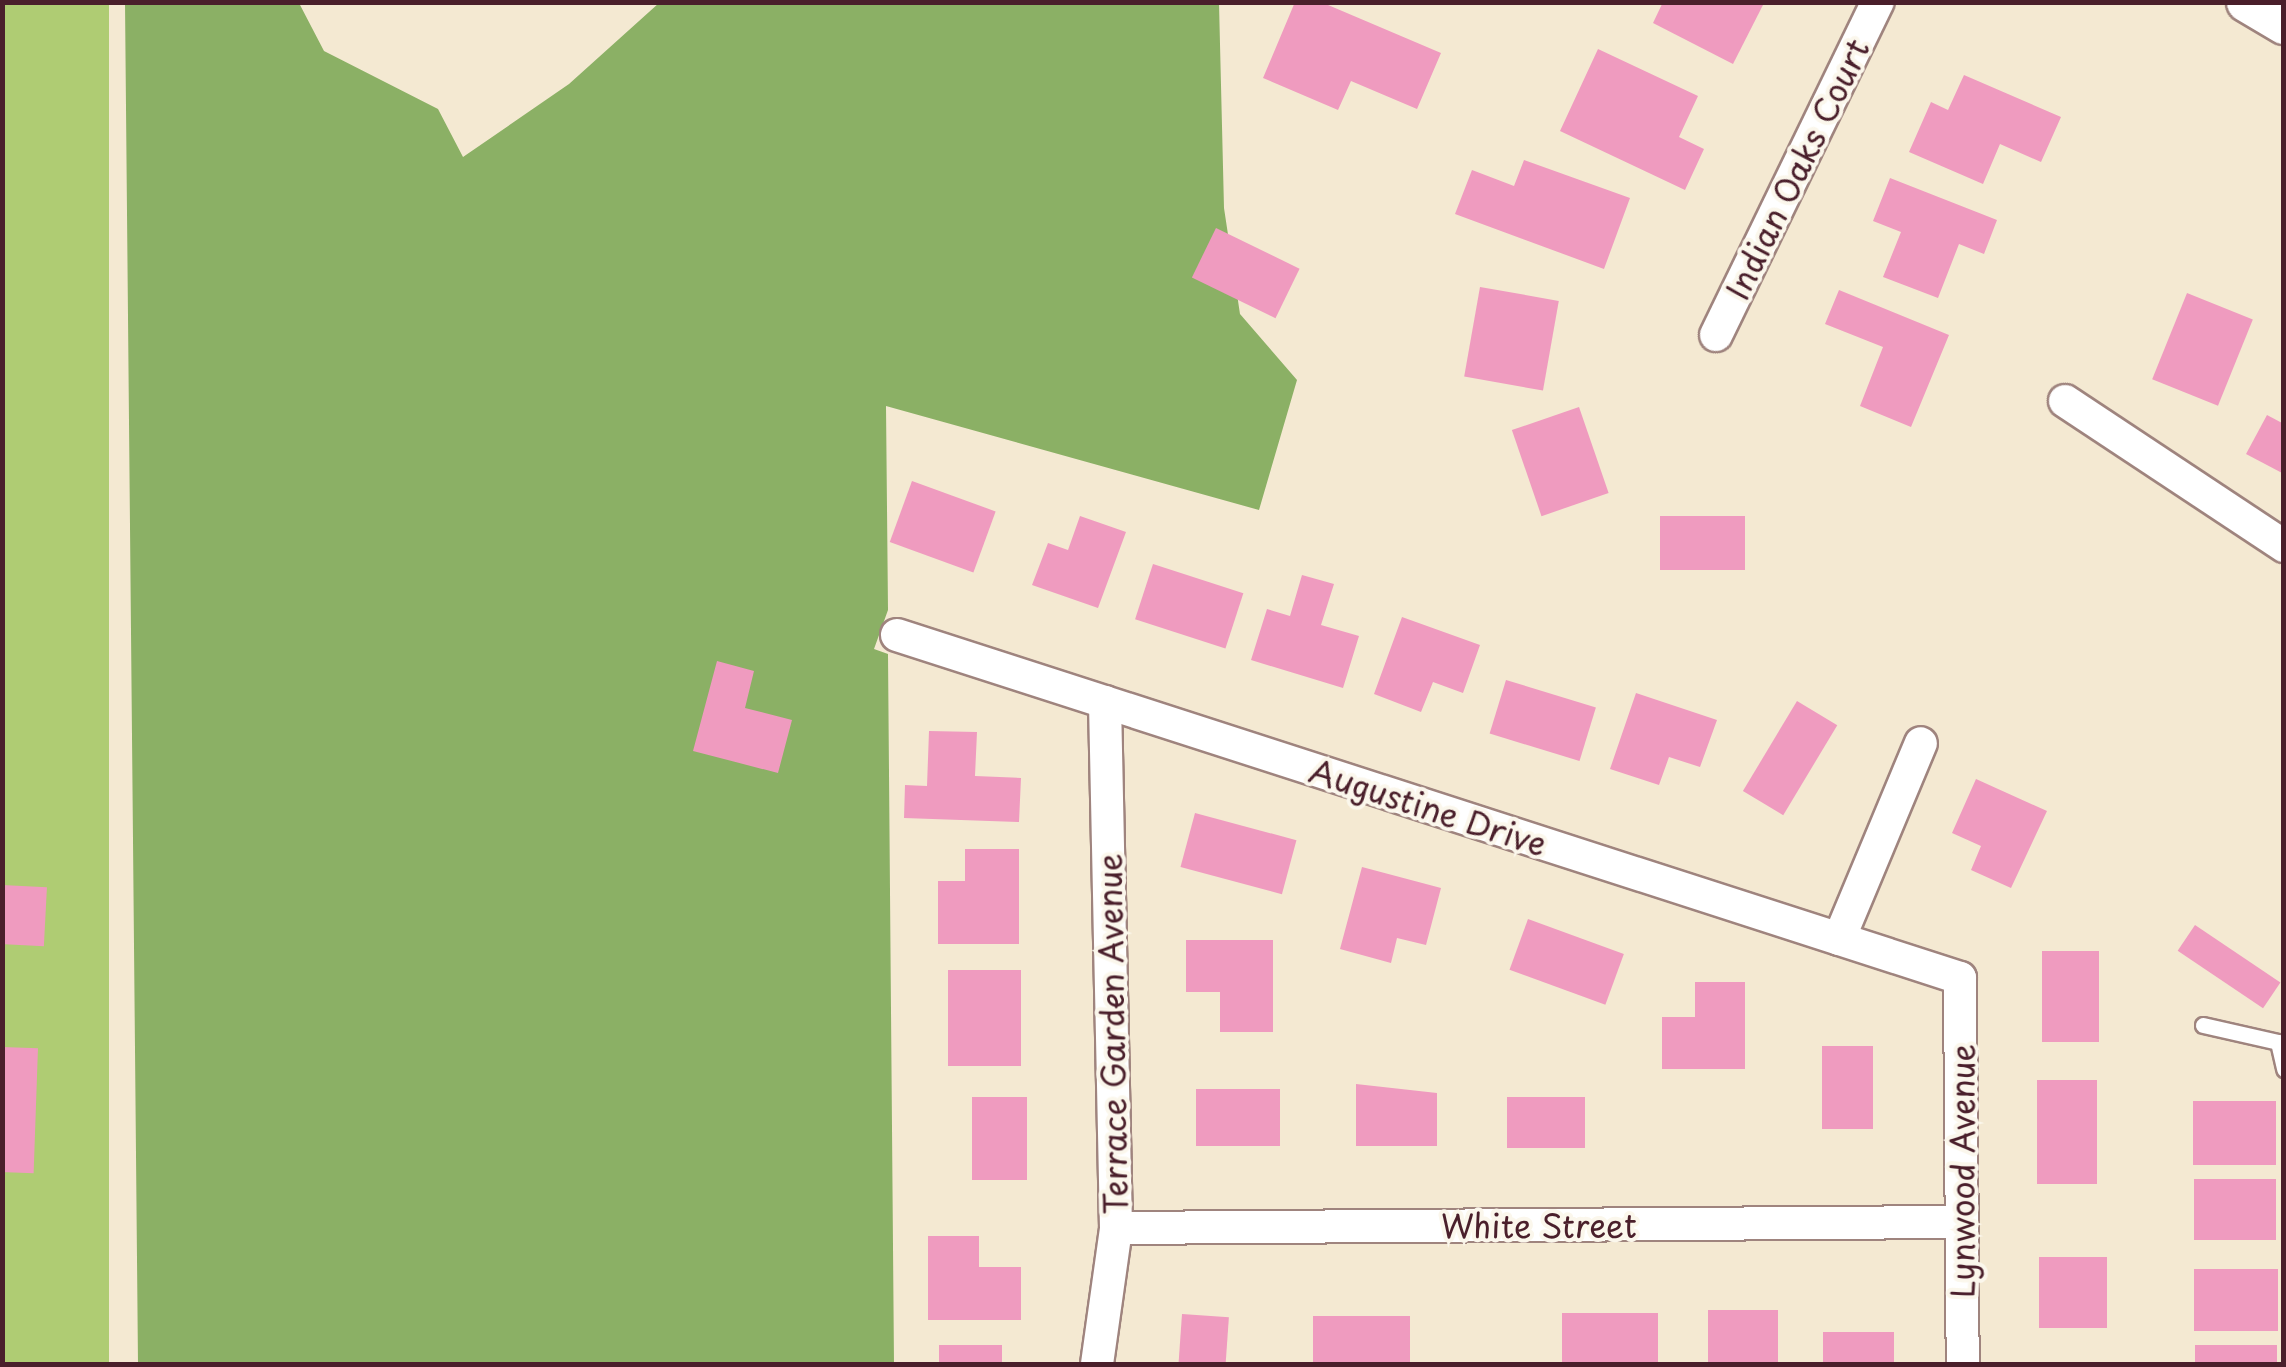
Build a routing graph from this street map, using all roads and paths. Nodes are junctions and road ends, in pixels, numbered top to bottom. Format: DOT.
graph roads {
  1 [pos="1878,2"];
  2 [pos="2247,2"];
  3 [pos="2284,24"];
  4 [pos="1716,335"];
  5 [pos="2065,400"];
  6 [pos="2284,546"];
  7 [pos="897,635"];
  8 [pos="1104,702"];
  9 [pos="1920,743"];
  10 [pos="1839,939"];
  11 [pos="1960,978"];
  12 [pos="2203,1025"];
  13 [pos="2284,1069"];
  14 [pos="1962,1222"];
  15 [pos="1116,1228"];
  16 [pos="1097,1364"];
  17 [pos="1963,1364"];
  1 -- 4 [label="street, Indian Oaks Court"];
  2 -- 3 [label="street"];
  5 -- 6 [label="street"];
  7 -- 8 [label="street, Augustine Drive"];
  8 -- 10 [label="street, Augustine Drive"];
  8 -- 15 [label="street, Terrace Garden Avenue"];
  9 -- 10 [label="street"];
  10 -- 11 [label="street, Augustine Drive"];
  11 -- 14 [label="street, Lynwood Avenue"];
  12 -- 13 [label="lane"];
  14 -- 15 [label="street, White Street"];
  14 -- 17 [label="street, Lynwood Avenue"];
  15 -- 16 [label="street, Terrace Garden Avenue"];
}
